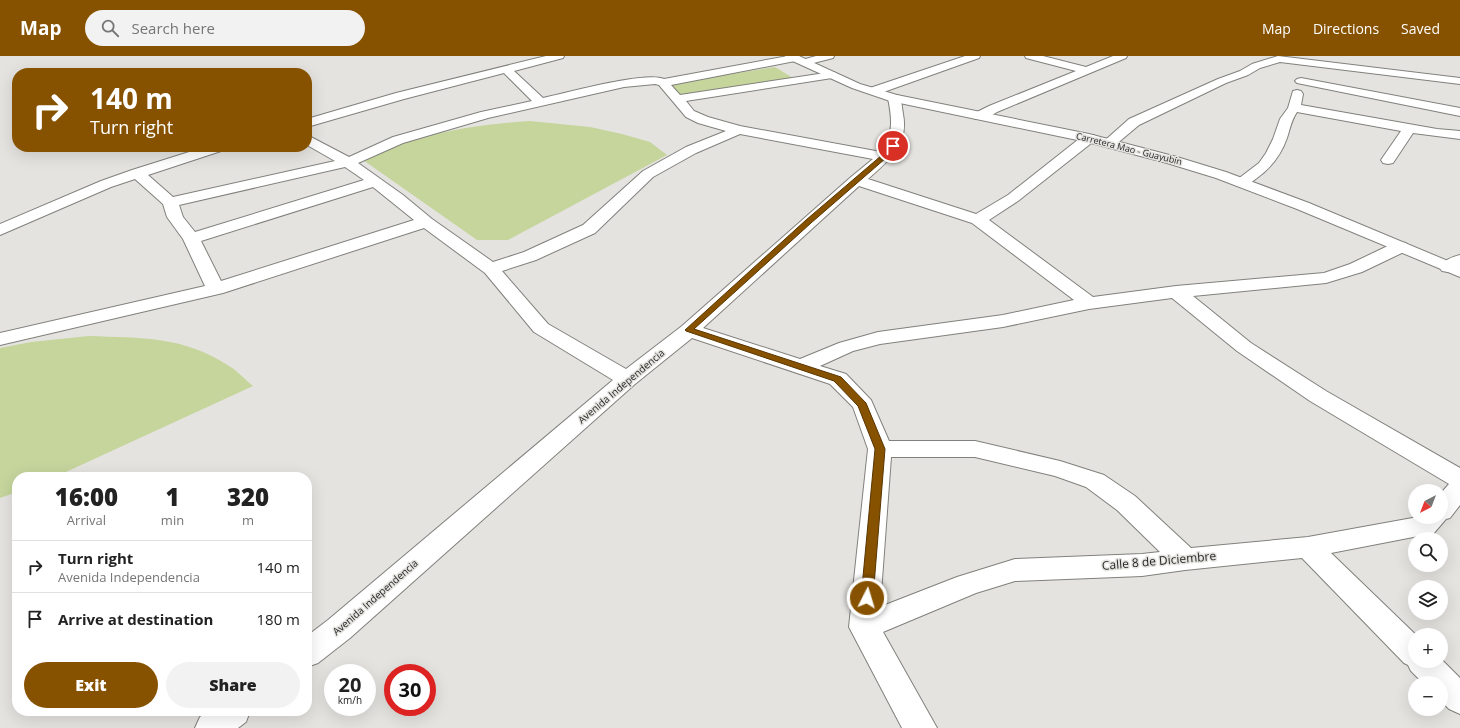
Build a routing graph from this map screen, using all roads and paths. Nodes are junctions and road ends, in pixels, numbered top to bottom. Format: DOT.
graph roads {
  1 [pos="559,56"];
  2 [pos="829,56"];
  3 [pos="975,56"];
  4 [pos="1030,56"];
  5 [pos="1122,56"];
  6 [pos="1276,58"];
  7 [pos="797,59"];
  8 [pos="777,62"];
  9 [pos="506,69"];
  10 [pos="1086,70"];
  11 [pos="832,75"];
  12 [pos="803,79"];
  13 [pos="1301,81"];
  14 [pos="1460,81"];
  15 [pos="662,83"];
  16 [pos="874,91"];
  17 [pos="894,98"];
  18 [pos="677,99"];
  19 [pos="541,103"];
  20 [pos="1294,108"];
  21 [pos="1460,112"];
  22 [pos="980,116"];
  23 [pos="312,122"];
  24 [pos="1410,128"];
  25 [pos="739,130"];
  26 [pos="1460,135"];
  27 [pos="1089,138"];
  28 [pos="312,142"];
  29 [pos="1109,143"];
  30 [pos="203,152"];
  31 [pos="884,156"];
  32 [pos="1388,160"];
  33 [pos="348,162"];
  34 [pos="137,173"];
  35 [pos="856,180"];
  36 [pos="374,182"];
  37 [pos="1243,182"];
  38 [pos="170,202"];
  39 [pos="978,220"];
  40 [pos="426,222"];
  41 [pos="0,230"];
  42 [pos="191,239"];
  43 [pos="1400,247"];
  44 [pos="1456,266"];
  45 [pos="491,269"];
  46 [pos="216,289"];
  47 [pos="1176,292"];
  48 [pos="1089,303"];
  49 [pos="689,330"];
  50 [pos="0,339"];
  51 [pos="800,367"];
  52 [pos="627,379"];
  53 [pos="880,449"];
  54 [pos="1460,479"];
  55 [pos="1460,488"];
  56 [pos="1448,503"];
  57 [pos="1427,524"];
  58 [pos="1308,547"];
  59 [pos="1184,559"];
  60 [pos="864,627"];
  61 [pos="1408,647"];
  62 [pos="312,650"];
  63 [pos="1429,668"];
  64 [pos="1460,699"];
  65 [pos="228,716"];
  66 [pos="212,728"];
  67 [pos="920,728"];
  1 -- 9 [label="street"];
  2 -- 7 [label="street"];
  3 -- 16 [label="street"];
  4 -- 10 [label="street"];
  5 -- 10 [label="street"];
  6 -- 13 [label="street"];
  6 -- 14 [label="street"];
  6 -- 29 [label="street"];
  7 -- 8 [label="street"];
  7 -- 11 [label="street, Carretera Mao - Guayubín"];
  8 -- 12 [label="street"];
  8 -- 15 [label="street"];
  9 -- 19 [label="street"];
  9 -- 23 [label="street"];
  10 -- 22 [label="street"];
  11 -- 12 [label="street"];
  11 -- 16 [label="street, Carretera Mao - Guayubín"];
  12 -- 18 [label="street"];
  13 -- 20 [label="street"];
  13 -- 21 [label="street"];
  15 -- 18 [label="street"];
  15 -- 19 [label="street"];
  16 -- 17 [label="street, Carretera Mao - Guayubín"];
  17 -- 22 [label="street, Carretera Mao - Guayubín"];
  17 -- 31 [label="street, Avenida Independencia"];
  18 -- 25 [label="street"];
  19 -- 33 [label="street"];
  20 -- 24 [label="street"];
  20 -- 37 [label="street"];
  22 -- 27 [label="street, Carretera Mao - Guayubín"];
  24 -- 26 [label="street"];
  24 -- 32 [label="street"];
  25 -- 31 [label="street"];
  25 -- 45 [label="street"];
  27 -- 29 [label="street, Carretera Mao - Guayubín"];
  27 -- 39 [label="street"];
  28 -- 33 [label="street"];
  29 -- 37 [label="street, Carretera Mao - Guayubín"];
  30 -- 34 [label="street"];
  31 -- 35 [label="street, Avenida Independencia"];
  33 -- 36 [label="street"];
  33 -- 38 [label="street"];
  34 -- 38 [label="street"];
  34 -- 41 [label="street"];
  35 -- 39 [label="street"];
  35 -- 49 [label="street, Avenida Independencia"];
  36 -- 40 [label="street"];
  36 -- 42 [label="street"];
  37 -- 43 [label="street, Carretera Mao - Guayubín"];
  38 -- 42 [label="street"];
  39 -- 48 [label="street"];
  40 -- 45 [label="street"];
  40 -- 46 [label="street"];
  42 -- 46 [label="street"];
  43 -- 44 [label="street, Carretera Mao - Guayubín"];
  43 -- 47 [label="street"];
  45 -- 52 [label="street"];
  46 -- 50 [label="street"];
  47 -- 48 [label="street"];
  47 -- 54 [label="street"];
  48 -- 51 [label="street"];
  49 -- 51 [label="street"];
  49 -- 52 [label="street, Avenida Independencia"];
  51 -- 53 [label="street"];
  52 -- 62 [label="street, Avenida Independencia"];
  53 -- 59 [label="street"];
  53 -- 60 [label="street"];
  55 -- 56 [label="street"];
  57 -- 58 [label="street, Calle 8 de Diciembre"];
  58 -- 59 [label="street, Calle 8 de Diciembre"];
  58 -- 61 [label="street"];
  59 -- 60 [label="street, Calle 8 de Diciembre"];
  60 -- 67 [label="street"];
  63 -- 64 [label="street"];
  65 -- 66 [label="street"];
}
